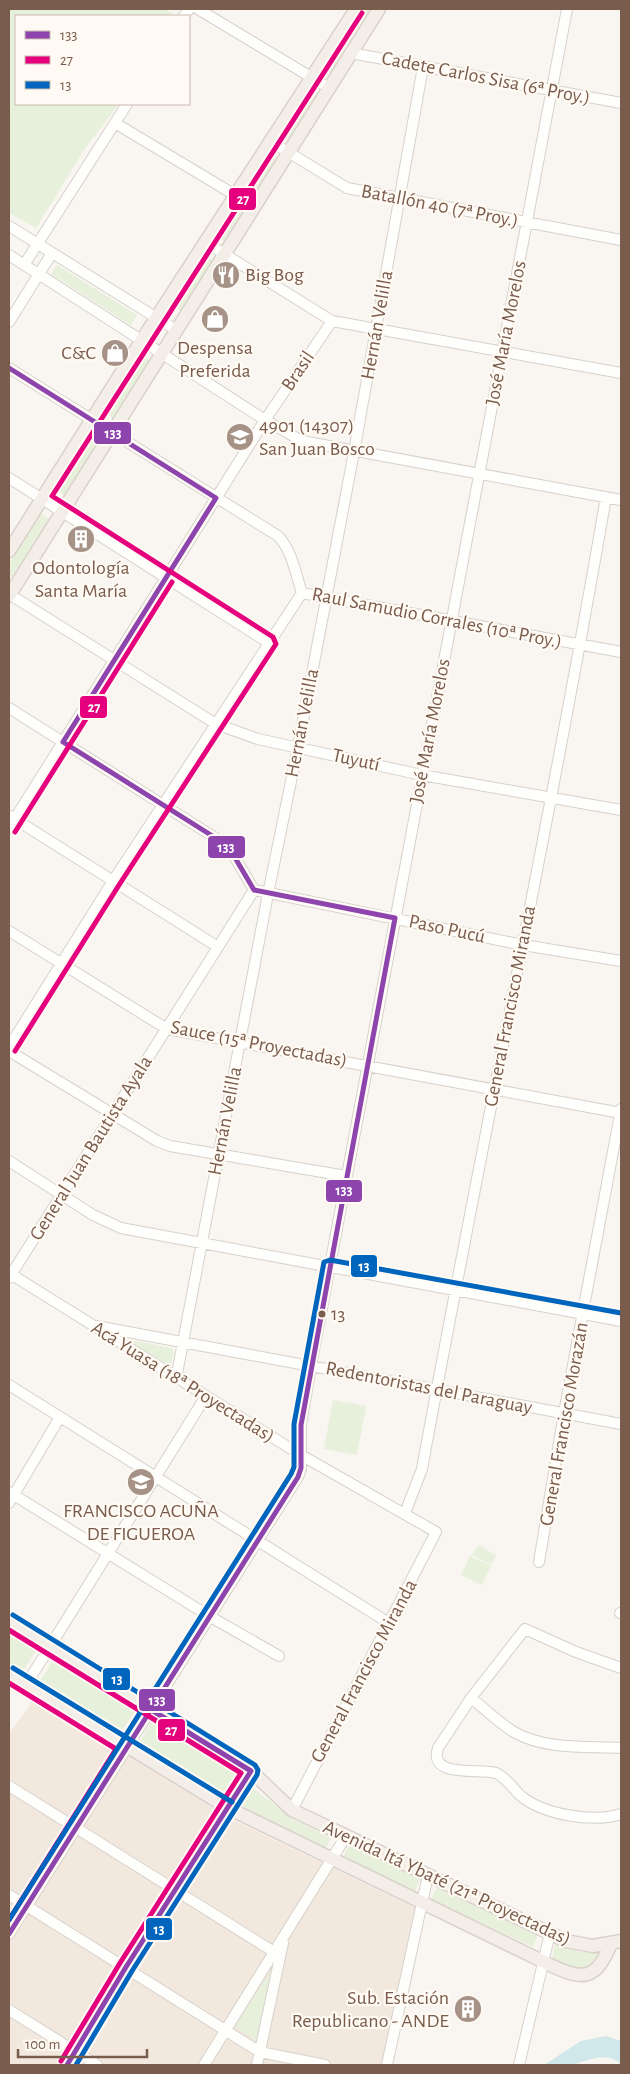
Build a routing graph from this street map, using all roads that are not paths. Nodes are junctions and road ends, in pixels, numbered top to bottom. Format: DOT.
graph roads {
  1 [pos="198,9"];
  2 [pos="356,9"];
  3 [pos="379,9"];
  4 [pos="567,9"];
  5 [pos="351,53"];
  6 [pos="423,67"];
  7 [pos="312,77"];
  8 [pos="329,88"];
  9 [pos="551,92"];
  10 [pos="621,103"];
  11 [pos="127,105"];
  12 [pos="115,123"];
  13 [pos="270,141"];
  14 [pos="288,153"];
  15 [pos="235,195"];
  16 [pos="400,199"];
  17 [pos="527,222"];
  18 [pos="9,226"];
  19 [pos="621,240"];
  20 [pos="205,242"];
  21 [pos="37,244"];
  22 [pos="52,253"];
  23 [pos="224,254"];
  24 [pos="9,255"];
  25 [pos="24,265"];
  26 [pos="39,274"];
  27 [pos="156,318"];
  28 [pos="9,322"];
  29 [pos="332,322"];
  30 [pos="376,328"];
  31 [pos="176,330"];
  32 [pos="142,340"];
  33 [pos="502,351"];
  34 [pos="162,352"];
  35 [pos="9,368"];
  36 [pos="621,372"];
  37 [pos="91,420"];
  38 [pos="265,420"];
  39 [pos="111,432"];
  40 [pos="354,452"];
  41 [pos="479,474"];
  42 [pos="9,478"];
  43 [pos="606,497"];
  44 [pos="42,498"];
  45 [pos="216,498"];
  46 [pos="621,500"];
  47 [pos="62,511"];
  48 [pos="9,551"];
  49 [pos="166,578"];
  50 [pos="302,593"];
  51 [pos="9,595"];
  52 [pos="326,598"];
  53 [pos="452,620"];
  54 [pos="269,643"];
  55 [pos="580,645"];
  56 [pos="621,652"];
  57 [pos="114,660"];
  58 [pos="9,708"];
  59 [pos="216,724"];
  60 [pos="63,742"];
  61 [pos="298,747"];
  62 [pos="422,775"];
  63 [pos="552,798"];
  64 [pos="163,805"];
  65 [pos="621,810"];
  66 [pos="11,821"];
  67 [pos="113,881"];
  68 [pos="254,890"];
  69 [pos="268,894"];
  70 [pos="395,918"];
  71 [pos="9,931"];
  72 [pos="523,944"];
  73 [pos="218,947"];
  74 [pos="621,961"];
  75 [pos="62,963"];
  76 [pos="167,1029"];
  77 [pos="240,1042"];
  78 [pos="9,1049"];
  79 [pos="367,1066"];
  80 [pos="493,1089"];
  81 [pos="621,1111"];
  82 [pos="113,1114"];
  83 [pos="219,1153"];
  84 [pos="9,1162"];
  85 [pos="346,1176"];
  86 [pos="61,1195"];
  87 [pos="202,1244"];
  88 [pos="329,1267"];
  89 [pos="9,1275"];
  90 [pos="456,1291"];
  91 [pos="583,1314"];
  92 [pos="621,1321"];
  93 [pos="90,1325"];
  94 [pos="183,1342"];
  95 [pos="311,1366"];
  96 [pos="176,1379"];
  97 [pos="9,1385"];
  98 [pos="438,1389"];
  99 [pos="206,1396"];
  100 [pos="564,1413"];
  101 [pos="60,1417"];
  102 [pos="621,1424"];
  103 [pos="301,1455"];
  104 [pos="156,1476"];
  105 [pos="10,1497"];
  106 [pos="405,1513"];
  107 [pos="436,1532"];
  108 [pos="257,1540"];
  109 [pos="108,1554"];
  110 [pos="539,1562"];
  111 [pos="209,1616"];
  112 [pos="9,1621"];
  113 [pos="389,1623"];
  114 [pos="50,1646"];
  115 [pos="279,1656"];
  116 [pos="621,1668"];
  117 [pos="9,1674"];
  118 [pos="26,1685"];
  119 [pos="471,1698"];
  120 [pos="150,1708"];
  121 [pos="126,1748"];
  122 [pos="621,1748"];
  123 [pos="251,1772"];
  124 [pos="9,1786"];
  125 [pos="228,1808"];
  126 [pos="292,1810"];
  127 [pos="621,1814"];
  128 [pos="76,1828"];
  129 [pos="346,1836"];
  130 [pos="333,1859"];
  131 [pos="428,1875"];
  132 [pos="177,1891"];
  133 [pos="9,1895"];
  134 [pos="422,1903"];
  135 [pos="26,1906"];
  136 [pos="550,1933"];
  137 [pos="9,1934"];
  138 [pos="284,1937"];
  139 [pos="616,1943"];
  140 [pos="274,1952"];
  141 [pos="542,1961"];
  142 [pos="126,1967"];
  143 [pos="9,2010"];
  144 [pos="225,2028"];
  145 [pos="76,2052"];
  146 [pos="260,2052"];
  147 [pos="67,2065"];
  148 [pos="97,2065"];
  149 [pos="204,2065"];
  150 [pos="257,2065"];
  151 [pos="325,2065"];
  152 [pos="388,2065"];
  153 [pos="519,2065"];
  1 -- 7 [label="street"];
  2 -- 7 [label="main road"];
  3 -- 5 [label="main road"];
  4 -- 9 [label="street, José María Morelos"];
  5 -- 6 [label="street, Cadete Carlos Sisa (6ª Proy.)"];
  5 -- 8 [label="main road"];
  6 -- 9 [label="street, Cadete Carlos Sisa (6ª Proy.)"];
  6 -- 16 [label="street, Hernán Velilla"];
  7 -- 8 [label="street"];
  7 -- 13 [label="main road"];
  8 -- 14 [label="main road"];
  9 -- 10 [label="street, Cadete Carlos Sisa (6ª Proy.)"];
  9 -- 17 [label="street, José María Morelos"];
  11 -- 12 [label="street"];
  12 -- 15 [label="street"];
  12 -- 21 [label="street"];
  13 -- 14 [label="street, Batallón 40 (7ª Proy.)"];
  13 -- 15 [label="main road"];
  14 -- 16 [label="street, Batallón 40 (7ª Proy.)"];
  14 -- 23 [label="main road"];
  15 -- 20 [label="main road"];
  16 -- 17 [label="street, Batallón 40 (7ª Proy.)"];
  16 -- 30 [label="street, Hernán Velilla"];
  17 -- 19 [label="street, Batallón 40 (7ª Proy.)"];
  17 -- 33 [label="street, José María Morelos"];
  18 -- 21 [label="street"];
  20 -- 23 [label="street"];
  20 -- 27 [label="main road"];
  21 -- 22 [label="street"];
  21 -- 25 [label="street"];
  22 -- 26 [label="street"];
  22 -- 27 [label="street"];
  23 -- 29 [label="street"];
  23 -- 31 [label="main road"];
  24 -- 25 [label="street"];
  25 -- 26 [label="street"];
  26 -- 28 [label="street"];
  26 -- 32 [label="street"];
  27 -- 31 [label="street"];
  27 -- 32 [label="main road"];
  29 -- 30 [label="street"];
  29 -- 38 [label="street, Brasil"];
  30 -- 33 [label="street"];
  30 -- 40 [label="street, Hernán Velilla"];
  31 -- 34 [label="main road"];
  32 -- 34 [label="street"];
  32 -- 37 [label="main road"];
  33 -- 36 [label="street"];
  33 -- 41 [label="street, José María Morelos"];
  34 -- 38 [label="street"];
  34 -- 39 [label="main road"];
  35 -- 37 [label="street, Raul Samudio Corrales (10ª Proy.)"];
  37 -- 39 [label="street, Raul Samudio Corrales (10ª Proy.)"];
  37 -- 44 [label="main road"];
  38 -- 40 [label="street"];
  38 -- 45 [label="street, Brasil"];
  39 -- 45 [label="street, Raul Samudio Corrales (10ª Proy.)"];
  39 -- 47 [label="main road"];
  40 -- 41 [label="street"];
  40 -- 52 [label="street, Hernán Velilla"];
  41 -- 43 [label="street"];
  41 -- 53 [label="street, José María Morelos"];
  42 -- 44 [label="street"];
  43 -- 46 [label="street"];
  43 -- 55 [label="street, General Francisco Miranda"];
  44 -- 47 [label="street"];
  44 -- 48 [label="main road"];
  45 -- 49 [label="street, Brasil"];
  45 -- 50 [label="street, Raul Samudio Corrales (10ª Proy.)"];
  47 -- 49 [label="street"];
  47 -- 51 [label="main road"];
  49 -- 54 [label="street"];
  49 -- 57 [label="street, Brasil"];
  50 -- 52 [label="street, Raul Samudio Corrales (10ª Proy.)"];
  50 -- 54 [label="street"];
  51 -- 57 [label="street, Tuyutí"];
  52 -- 53 [label="street, Raul Samudio Corrales (10ª Proy.)"];
  52 -- 61 [label="street, Hernán Velilla"];
  53 -- 55 [label="street, Raul Samudio Corrales (10ª Proy.)"];
  53 -- 62 [label="street, José María Morelos"];
  54 -- 59 [label="street"];
  55 -- 56 [label="street, Raul Samudio Corrales (10ª Proy.)"];
  55 -- 63 [label="street, General Francisco Miranda"];
  57 -- 59 [label="street, Tuyutí"];
  57 -- 60 [label="street, Brasil"];
  58 -- 60 [label="street"];
  59 -- 61 [label="street, Tuyutí"];
  59 -- 64 [label="street"];
  60 -- 64 [label="street"];
  60 -- 66 [label="street, Brasil"];
  61 -- 62 [label="street, Tuyutí"];
  61 -- 69 [label="street, Hernán Velilla"];
  62 -- 63 [label="street, Tuyutí"];
  62 -- 70 [label="street, José María Morelos"];
  63 -- 65 [label="street, Tuyutí"];
  63 -- 72 [label="street, General Francisco Miranda"];
  64 -- 67 [label="street"];
  64 -- 68 [label="street"];
  66 -- 67 [label="street"];
  67 -- 73 [label="street"];
  67 -- 75 [label="street"];
  68 -- 69 [label="street, Paso Pucú"];
  68 -- 73 [label="street, General Juan Bautista Ayala"];
  69 -- 70 [label="street, Paso Pucú"];
  69 -- 77 [label="street, Hernán Velilla"];
  70 -- 72 [label="street, Paso Pucú"];
  70 -- 79 [label="street, José María Morelos"];
  71 -- 75 [label="street, Sauce (15ª Proyectadas)"];
  72 -- 74 [label="street, Paso Pucú"];
  72 -- 80 [label="street, General Francisco Miranda"];
  73 -- 76 [label="street, General Juan Bautista Ayala"];
  75 -- 76 [label="street, Sauce (15ª Proyectadas)"];
  75 -- 78 [label="street"];
  76 -- 77 [label="street, Sauce (15ª Proyectadas)"];
  76 -- 82 [label="street, General Juan Bautista Ayala"];
  77 -- 79 [label="street, Sauce (15ª Proyectadas)"];
  77 -- 83 [label="street, Hernán Velilla"];
  78 -- 82 [label="street"];
  79 -- 80 [label="street, Sauce (15ª Proyectadas)"];
  79 -- 85 [label="street, José María Morelos"];
  80 -- 81 [label="street, Sauce (15ª Proyectadas)"];
  80 -- 90 [label="street, General Francisco Miranda"];
  81 -- 91 [label="street, General Francisco Morazán"];
  82 -- 83 [label="street"];
  82 -- 86 [label="street, General Juan Bautista Ayala"];
  83 -- 85 [label="street"];
  83 -- 87 [label="street, Hernán Velilla"];
  84 -- 86 [label="street"];
  85 -- 88 [label="street, José María Morelos"];
  86 -- 87 [label="street"];
  86 -- 89 [label="street, General Juan Bautista Ayala"];
  87 -- 88 [label="street"];
  87 -- 94 [label="street, Hernán Velilla"];
  88 -- 90 [label="street"];
  88 -- 95 [label="street, José María Morelos"];
  89 -- 93 [label="street, Acá Yuasa (18ª Proyectadas)"];
  90 -- 91 [label="street"];
  90 -- 98 [label="street, General Francisco Miranda"];
  91 -- 92 [label="street"];
  91 -- 100 [label="street, General Francisco Morazán"];
  93 -- 94 [label="street, Redentoristas del Paraguay"];
  93 -- 96 [label="street, Acá Yuasa (18ª Proyectadas)"];
  94 -- 95 [label="street, Redentoristas del Paraguay"];
  94 -- 96 [label="street, Hernán Velilla"];
  95 -- 98 [label="street, Redentoristas del Paraguay"];
  95 -- 103 [label="street, José María Morelos"];
  96 -- 99 [label="street, Acá Yuasa (18ª Proyectadas)"];
  97 -- 101 [label="street"];
  98 -- 100 [label="street, Redentoristas del Paraguay"];
  98 -- 106 [label="street, General Francisco Miranda"];
  99 -- 103 [label="street, Acá Yuasa (18ª Proyectadas)"];
  99 -- 104 [label="street"];
  100 -- 102 [label="street, Redentoristas del Paraguay"];
  100 -- 110 [label="street, General Francisco Morazán"];
  101 -- 104 [label="street"];
  101 -- 105 [label="street"];
  103 -- 106 [label="street, Acá Yuasa (18ª Proyectadas)"];
  103 -- 108 [label="street, José María Morelos"];
  104 -- 108 [label="street"];
  104 -- 109 [label="street"];
  105 -- 109 [label="street"];
  106 -- 107 [label="street, Acá Yuasa (18ª Proyectadas)"];
  107 -- 113 [label="street, General Francisco Miranda"];
  108 -- 111 [label="street, José María Morelos"];
  108 -- 113 [label="street"];
  109 -- 111 [label="street"];
  109 -- 114 [label="street"];
  111 -- 115 [label="street"];
  111 -- 120 [label="street, José María Morelos"];
  112 -- 114 [label="main road, Avenida Itá Ybaté (21ª Proyectadas)"];
  113 -- 126 [label="street, General Francisco Miranda"];
  114 -- 118 [label="street"];
  114 -- 120 [label="main road, Avenida Itá Ybaté (21ª Proyectadas)"];
  116 -- 119 [label="street"];
  117 -- 118 [label="main road, Avenida Itá Ybaté (21ª Proyectadas)"];
  118 -- 121 [label="main road, Avenida Itá Ybaté (21ª Proyectadas)"];
  119 -- 122 [label="street"];
  119 -- 127 [label="street"];
  120 -- 121 [label="street, José María Morelos"];
  120 -- 123 [label="main road, Avenida Itá Ybaté (21ª Proyectadas)"];
  121 -- 125 [label="main road, Avenida Itá Ybaté (21ª Proyectadas)"];
  121 -- 128 [label="street, José María Morelos"];
  123 -- 125 [label="street"];
  123 -- 126 [label="main road, Avenida Itá Ybaté (21ª Proyectadas)"];
  124 -- 128 [label="street"];
  125 -- 130 [label="main road, Avenida Itá Ybaté (21ª Proyectadas)"];
  125 -- 132 [label="street"];
  126 -- 129 [label="main road, Avenida Itá Ybaté (21ª Proyectadas)"];
  128 -- 132 [label="street"];
  128 -- 135 [label="street, José María Morelos"];
  129 -- 130 [label="street"];
  129 -- 131 [label="main road, Avenida Itá Ybaté (21ª Proyectadas)"];
  130 -- 134 [label="main road, Avenida Itá Ybaté (21ª Proyectadas)"];
  130 -- 138 [label="street"];
  131 -- 134 [label="street"];
  131 -- 136 [label="main road, Avenida Itá Ybaté (21ª Proyectadas)"];
  132 -- 140 [label="street"];
  132 -- 142 [label="street"];
  133 -- 135 [label="street"];
  134 -- 141 [label="main road, Avenida Itá Ybaté (21ª Proyectadas)"];
  134 -- 152 [label="street"];
  135 -- 137 [label="street, José María Morelos"];
  135 -- 142 [label="street"];
  136 -- 139 [label="main road, Avenida Itá Ybaté (21ª Proyectadas)"];
  136 -- 141 [label="street"];
  138 -- 140 [label="street"];
  138 -- 146 [label="street"];
  139 -- 141 [label="main road, Avenida Itá Ybaté (21ª Proyectadas)"];
  140 -- 144 [label="street"];
  141 -- 153 [label="street"];
  142 -- 144 [label="street"];
  142 -- 145 [label="street"];
  143 -- 145 [label="street"];
  144 -- 146 [label="street"];
  144 -- 149 [label="street"];
  145 -- 147 [label="street"];
  145 -- 148 [label="street"];
  146 -- 150 [label="street"];
  146 -- 151 [label="street"];
}
